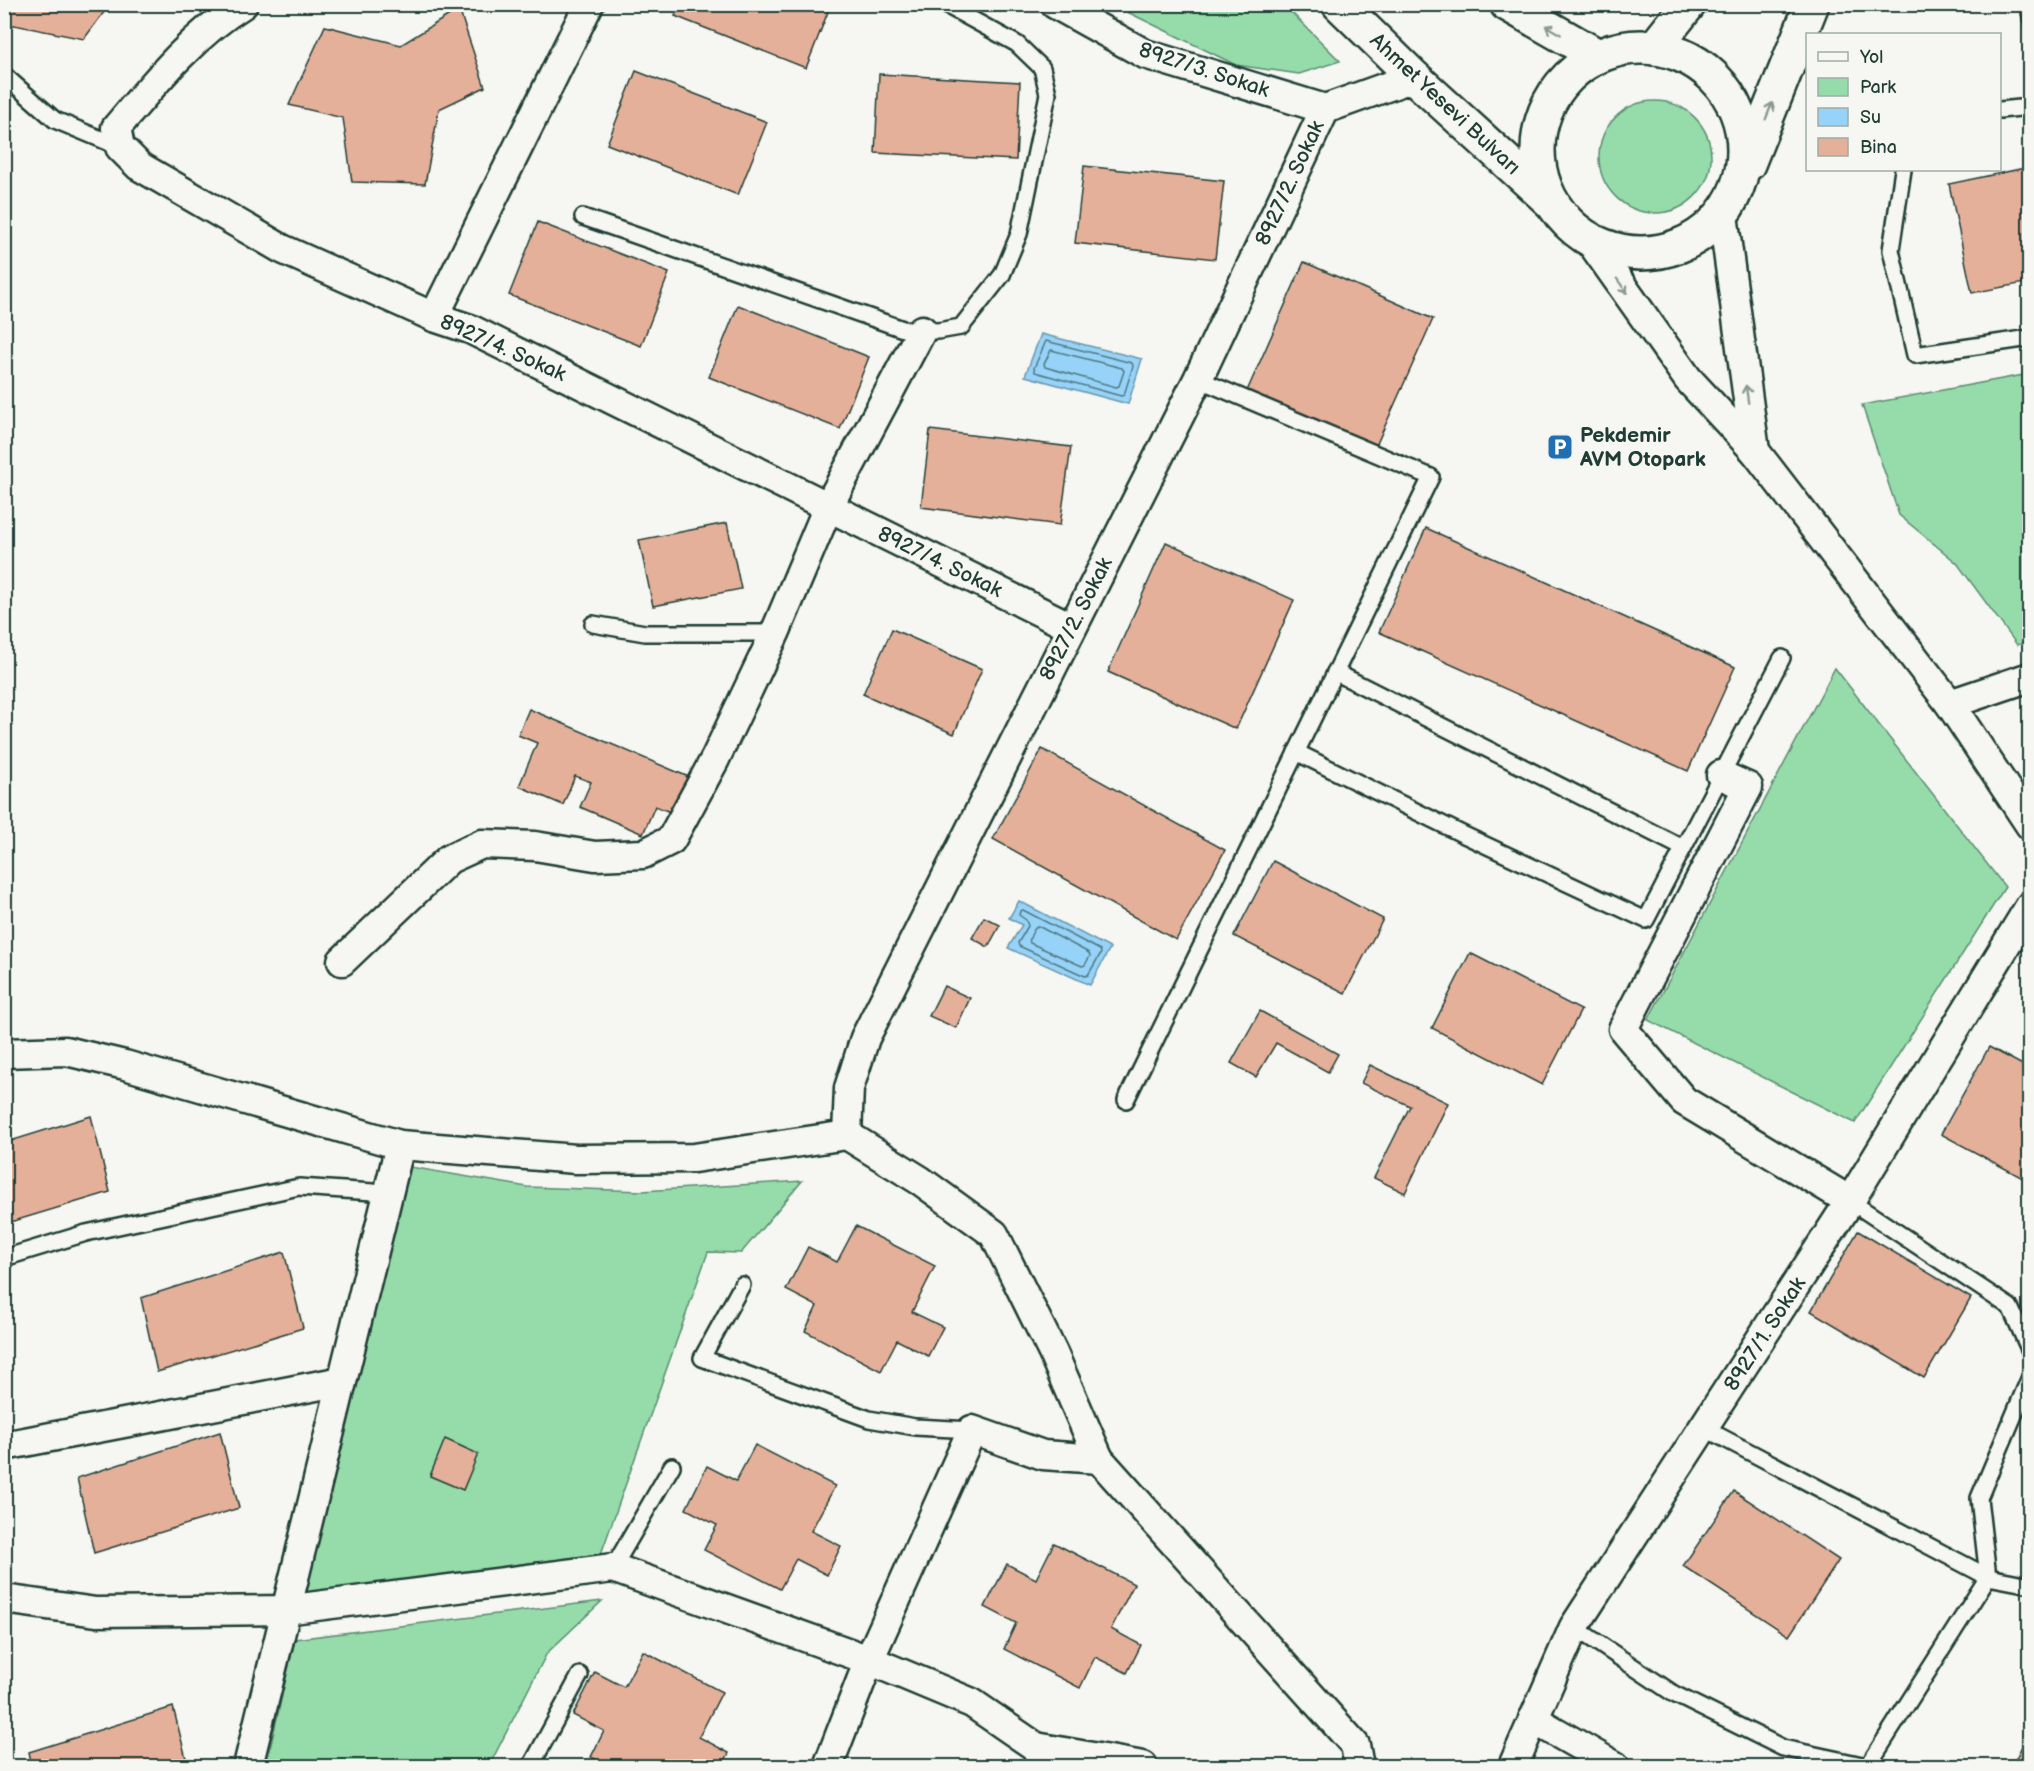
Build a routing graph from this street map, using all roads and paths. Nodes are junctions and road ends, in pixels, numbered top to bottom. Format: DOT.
graph roads {
  1 [pos="243,4"];
  2 [pos="589,4"];
  3 [pos="944,4"];
  4 [pos="1055,4"];
  5 [pos="1339,4"];
  6 [pos="1508,4"];
  7 [pos="1689,4"];
  8 [pos="1812,4"];
  9 [pos="1654,48"];
  10 [pos="1598,56"];
  11 [pos="4,75"];
  12 [pos="1414,77"];
  13 [pos="2030,107"];
  14 [pos="1325,109"];
  15 [pos="2001,110"];
  16 [pos="120,147"];
  17 [pos="1903,171"];
  18 [pos="1739,185"];
  19 [pos="1552,203"];
  20 [pos="1723,214"];
  21 [pos="583,217"];
  22 [pos="1588,238"];
  23 [pos="434,317"];
  24 [pos="922,330"];
  25 [pos="2030,338"];
  26 [pos="1198,379"];
  27 [pos="1755,451"];
  28 [pos="828,507"];
  29 [pos="593,624"];
  30 [pos="1071,627"];
  31 [pos="775,633"];
  32 [pos="1782,658"];
  33 [pos="1335,672"];
  34 [pos="2030,677"];
  35 [pos="1950,704"];
  36 [pos="1296,752"];
  37 [pos="1721,775"];
  38 [pos="2030,825"];
  39 [pos="1683,848"];
  40 [pos="2030,906"];
  41 [pos="342,961"];
  42 [pos="4,1053"];
  43 [pos="1126,1100"];
  44 [pos="847,1135"];
  45 [pos="400,1145"];
  46 [pos="388,1193"];
  47 [pos="1850,1201"];
  48 [pos="4,1257"];
  49 [pos="742,1285"];
  50 [pos="2030,1351"];
  51 [pos="2030,1377"];
  52 [pos="342,1381"];
  53 [pos="1704,1428"];
  54 [pos="972,1430"];
  55 [pos="4,1446"];
  56 [pos="1099,1459"];
  57 [pos="672,1466"];
  58 [pos="613,1568"];
  59 [pos="1988,1576"];
  60 [pos="2030,1585"];
  61 [pos="4,1599"];
  62 [pos="285,1610"];
  63 [pos="1574,1627"];
  64 [pos="869,1660"];
  65 [pos="580,1676"];
  66 [pos="1533,1719"];
  67 [pos="1040,1757"];
  68 [pos="248,1767"];
  69 [pos="531,1767"];
  70 [pos="828,1767"];
  71 [pos="1143,1767"];
  72 [pos="1359,1767"];
  73 [pos="1513,1767"];
  74 [pos="1615,1767"];
  75 [pos="1868,1767"];
  1 -- 16 [label="street"];
  2 -- 23 [label="street"];
  3 -- 24 [label="lane"];
  4 -- 14 [label="street, 8927/3. Sokak"];
  5 -- 12 [label="street, Ahmet Yesevi Bulvarı"];
  10 -- 6 [label="street, one-way"];
  7 -- 9 [label="street"];
  18 -- 8 [label="street, one-way"];
  9 -- 10 [label="street"];
  9 -- 18 [label="street"];
  10 -- 19 [label="street"];
  11 -- 16 [label="lane"];
  12 -- 14 [label="street"];
  12 -- 19 [label="street, Ahmet Yesevi Bulvarı"];
  13 -- 15 [label="lane"];
  14 -- 26 [label="street, 8927/2. Sokak"];
  16 -- 23 [label="street, 8927/4. Sokak"];
  17 -- 25 [label="lane"];
  18 -- 20 [label="street"];
  19 -- 22 [label="street"];
  20 -- 22 [label="street"];
  27 -- 20 [label="street, one-way"];
  21 -- 24 [label="lane"];
  22 -- 27 [label="street, one-way"];
  23 -- 28 [label="street, 8927/4. Sokak"];
  24 -- 28 [label="street"];
  26 -- 30 [label="street, 8927/2. Sokak"];
  26 -- 33 [label="lane"];
  27 -- 35 [label="street"];
  28 -- 30 [label="street, 8927/4. Sokak"];
  28 -- 31 [label="street"];
  29 -- 31 [label="lane"];
  30 -- 44 [label="street, 8927/2. Sokak"];
  31 -- 41 [label="street"];
  32 -- 37 [label="lane"];
  33 -- 36 [label="lane"];
  33 -- 39 [label="lane"];
  34 -- 35 [label="street"];
  35 -- 38 [label="street"];
  36 -- 39 [label="lane"];
  36 -- 43 [label="lane"];
  37 -- 39 [label="lane"];
  37 -- 47 [label="street"];
  40 -- 47 [label="street, 8927/1. Sokak"];
  42 -- 45 [label="street"];
  44 -- 45 [label="street"];
  44 -- 56 [label="street"];
  45 -- 46 [label="street"];
  46 -- 48 [label="lane"];
  46 -- 52 [label="street"];
  47 -- 50 [label="lane"];
  47 -- 53 [label="street, 8927/1. Sokak"];
  49 -- 54 [label="lane"];
  51 -- 59 [label="lane"];
  52 -- 55 [label="street"];
  52 -- 62 [label="street"];
  53 -- 59 [label="lane"];
  53 -- 63 [label="street, 8927/1. Sokak"];
  54 -- 56 [label="street"];
  54 -- 64 [label="street"];
  56 -- 72 [label="street"];
  57 -- 58 [label="lane"];
  58 -- 62 [label="street"];
  58 -- 64 [label="street"];
  59 -- 60 [label="lane"];
  59 -- 75 [label="lane"];
  61 -- 62 [label="street"];
  62 -- 68 [label="street"];
  63 -- 66 [label="street, 8927/1. Sokak"];
  63 -- 75 [label="lane"];
  64 -- 67 [label="street"];
  64 -- 70 [label="street"];
  65 -- 69 [label="lane"];
  66 -- 73 [label="street, 8927/1. Sokak"];
  66 -- 74 [label="street"];
  67 -- 71 [label="street"];
}
